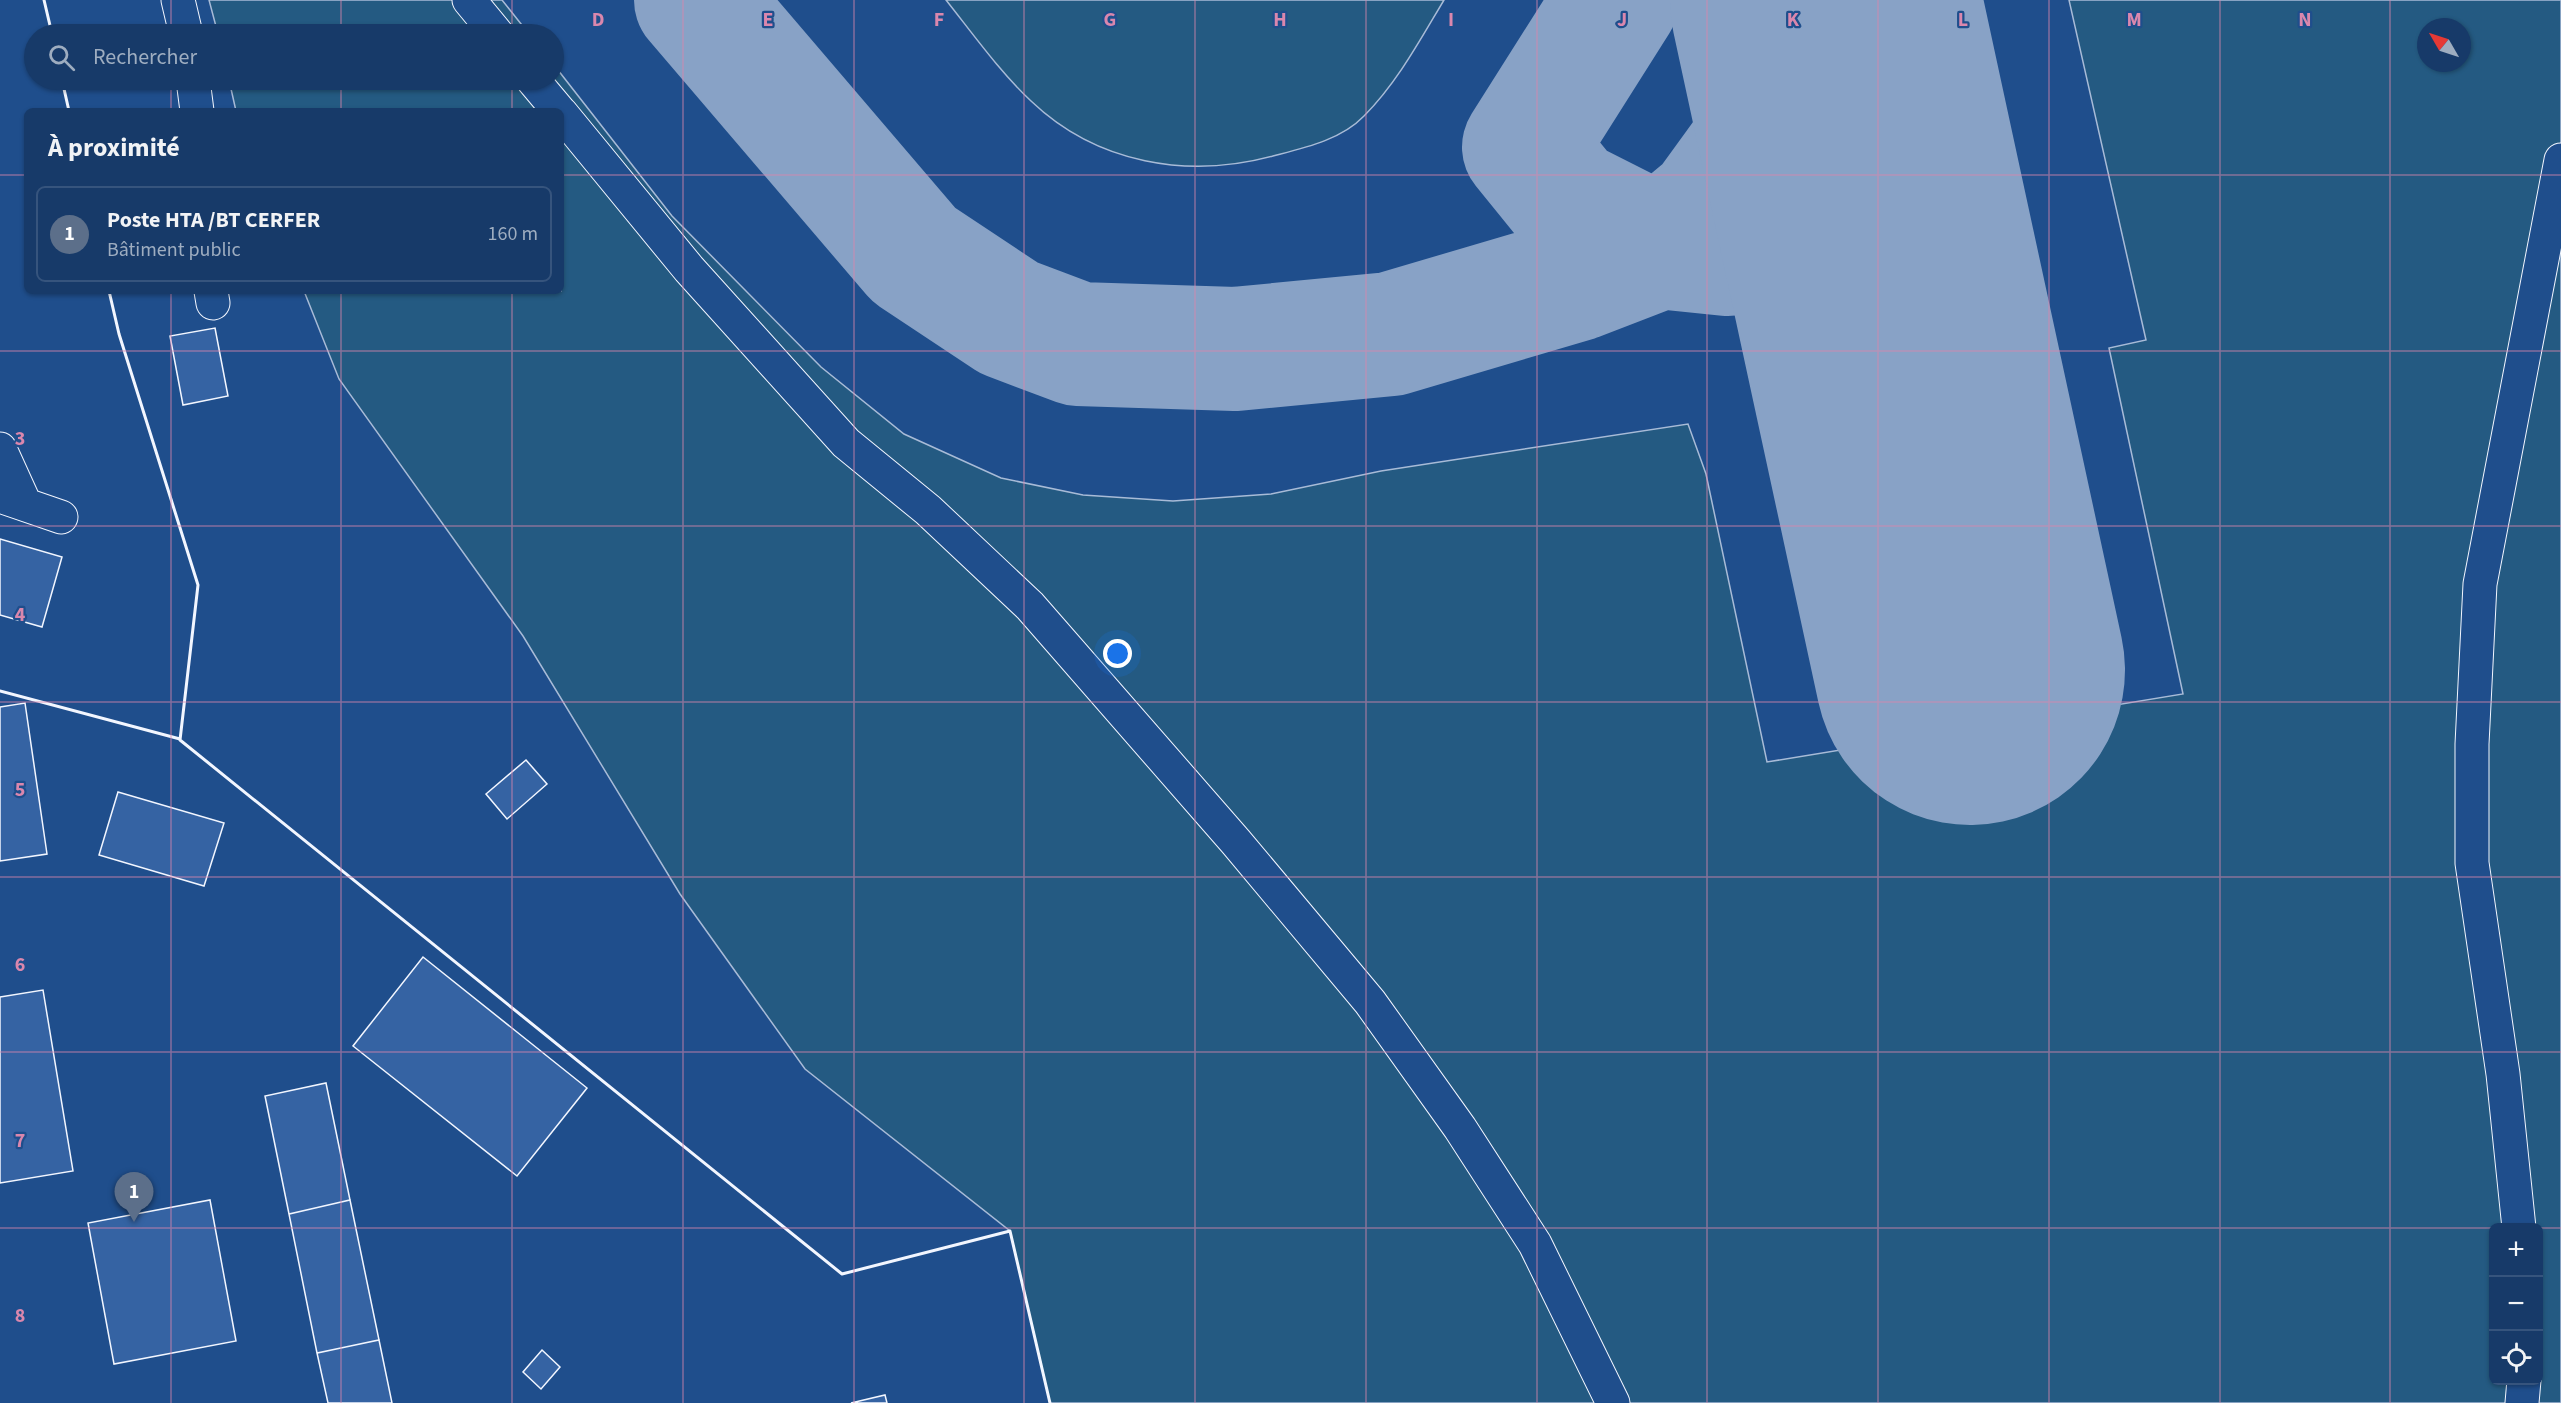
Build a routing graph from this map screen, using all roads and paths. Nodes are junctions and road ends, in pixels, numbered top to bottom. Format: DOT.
graph roads {
  1 [pos="178,0"];
  2 [pos="469,0"];
  3 [pos="184,24"];
  4 [pos="489,24"];
  5 [pos="195,90"];
  6 [pos="541,90"];
  7 [pos="198,108"];
  8 [pos="557,108"];
  9 [pos="564,117"];
  10 [pos="2561,160"];
  11 [pos="0,449"];
  12 [pos="12,500"];
  13 [pos="61,517"];
  14 [pos="2519,1223"];
  15 [pos="2524,1385"];
  16 [pos="1613,1403"];
  17 [pos="2522,1403"];
  1 -- 3 [label="lane"];
  2 -- 4 [label="lane"];
  5 -- 7 [label="lane"];
  6 -- 8 [label="lane"];
  9 -- 16 [label="lane"];
  10 -- 14 [label="lane"];
  11 -- 12 [label="lane"];
  12 -- 13 [label="lane"];
  15 -- 17 [label="lane"];
}
